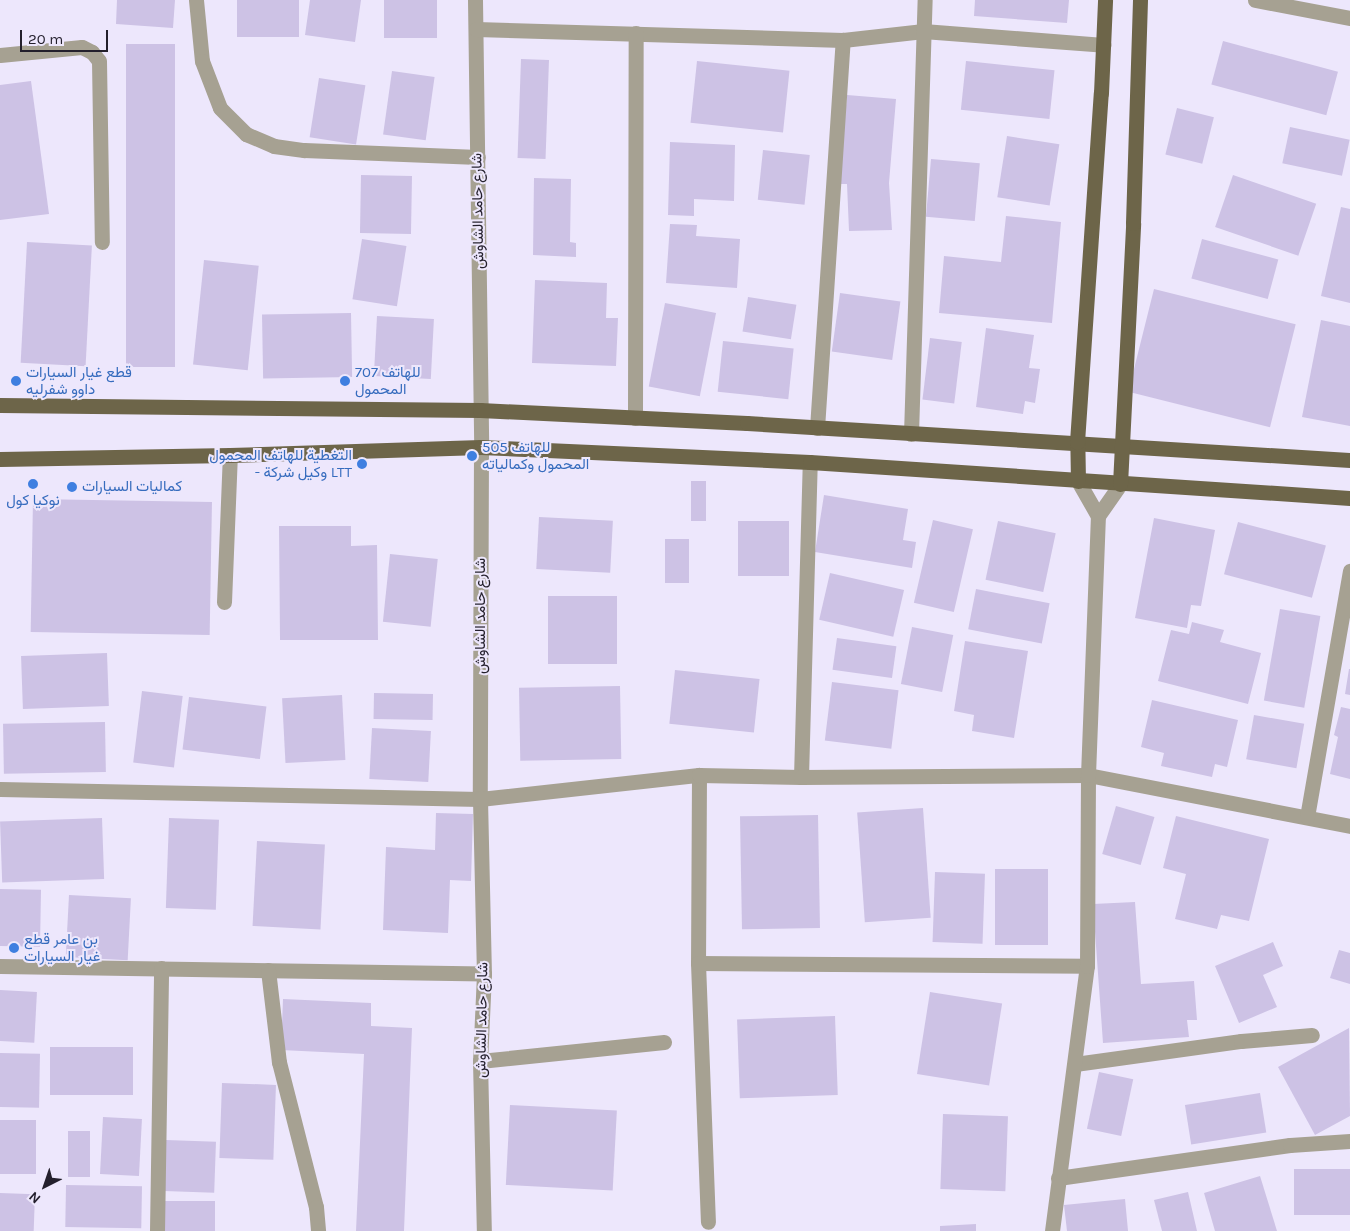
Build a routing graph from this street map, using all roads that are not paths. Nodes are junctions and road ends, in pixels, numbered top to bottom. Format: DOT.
graph roads {
  1 [pos="196,0"];
  2 [pos="475,0"];
  3 [pos="925,0"];
  4 [pos="1105,0"];
  5 [pos="1140,0"];
  6 [pos="1255,0"];
  7 [pos="1350,18"];
  8 [pos="476,29"];
  9 [pos="923,31"];
  10 [pos="636,33"];
  11 [pos="843,40"];
  12 [pos="1103,45"];
  13 [pos="0,55"];
  14 [pos="478,158"];
  15 [pos="102,242"];
  16 [pos="0,405"];
  17 [pos="480,410"];
  18 [pos="634,418"];
  19 [pos="817,428"];
  20 [pos="911,434"];
  21 [pos="1077,442"];
  22 [pos="1122,445"];
  23 [pos="481,447"];
  24 [pos="230,456"];
  25 [pos="0,459"];
  26 [pos="1350,460"];
  27 [pos="810,462"];
  28 [pos="1078,481"];
  29 [pos="1120,484"];
  30 [pos="1350,498"];
  31 [pos="1098,516"];
  32 [pos="1350,571"];
  33 [pos="224,602"];
  34 [pos="699,775"];
  35 [pos="1088,775"];
  36 [pos="802,777"];
  37 [pos="0,789"];
  38 [pos="480,799"];
  39 [pos="1307,817"];
  40 [pos="1350,826"];
  41 [pos="698,963"];
  42 [pos="0,966"];
  43 [pos="1087,966"];
  44 [pos="161,968"];
  45 [pos="268,970"];
  46 [pos="484,974"];
  47 [pos="1312,1035"];
  48 [pos="664,1042"];
  49 [pos="480,1062"];
  50 [pos="1075,1064"];
  51 [pos="1350,1141"];
  52 [pos="1058,1178"];
  53 [pos="708,1222"];
  54 [pos="157,1231"];
  55 [pos="318,1231"];
  56 [pos="484,1231"];
  57 [pos="1052,1231"];
  1 -- 14 [label="street"];
  2 -- 8 [label="street, شارع حامد الشاوش"];
  3 -- 9 [label="street"];
  4 -- 12 [label="main road"];
  5 -- 22 [label="main road"];
  6 -- 7 [label="street"];
  8 -- 10 [label="street"];
  8 -- 14 [label="street, شارع حامد الشاوش"];
  9 -- 11 [label="street"];
  9 -- 12 [label="street"];
  9 -- 20 [label="street"];
  10 -- 11 [label="street"];
  10 -- 18 [label="street"];
  11 -- 19 [label="street"];
  12 -- 21 [label="main road"];
  13 -- 15 [label="street"];
  14 -- 17 [label="street, شارع حامد الشاوش"];
  16 -- 17 [label="main road"];
  17 -- 18 [label="main road"];
  17 -- 23 [label="street, شارع حامد الشاوش"];
  18 -- 19 [label="main road"];
  19 -- 20 [label="main road"];
  20 -- 21 [label="main road"];
  21 -- 22 [label="main road"];
  21 -- 28 [label="main road"];
  22 -- 26 [label="main road"];
  22 -- 29 [label="main road"];
  23 -- 24 [label="main road"];
  23 -- 27 [label="main road"];
  23 -- 38 [label="street, شارع حامد الشاوش"];
  24 -- 25 [label="main road"];
  24 -- 33 [label="street"];
  27 -- 28 [label="main road"];
  27 -- 36 [label="street"];
  28 -- 29 [label="main road"];
  28 -- 31 [label="street"];
  29 -- 30 [label="main road"];
  29 -- 31 [label="street"];
  31 -- 35 [label="street"];
  32 -- 39 [label="street"];
  34 -- 36 [label="street"];
  34 -- 38 [label="street"];
  34 -- 41 [label="street"];
  35 -- 36 [label="street"];
  35 -- 39 [label="street"];
  35 -- 43 [label="street"];
  37 -- 38 [label="street"];
  38 -- 46 [label="street, شارع حامد الشاوش"];
  39 -- 40 [label="street"];
  41 -- 43 [label="street"];
  41 -- 53 [label="street"];
  42 -- 44 [label="street"];
  43 -- 50 [label="street"];
  44 -- 45 [label="street"];
  44 -- 54 [label="street"];
  45 -- 46 [label="street"];
  45 -- 55 [label="street"];
  46 -- 49 [label="street, شارع حامد الشاوش"];
  47 -- 50 [label="street"];
  48 -- 49 [label="street"];
  49 -- 56 [label="street, شارع حامد الشاوش"];
  50 -- 52 [label="street"];
  51 -- 52 [label="street"];
  52 -- 57 [label="street"];
}
